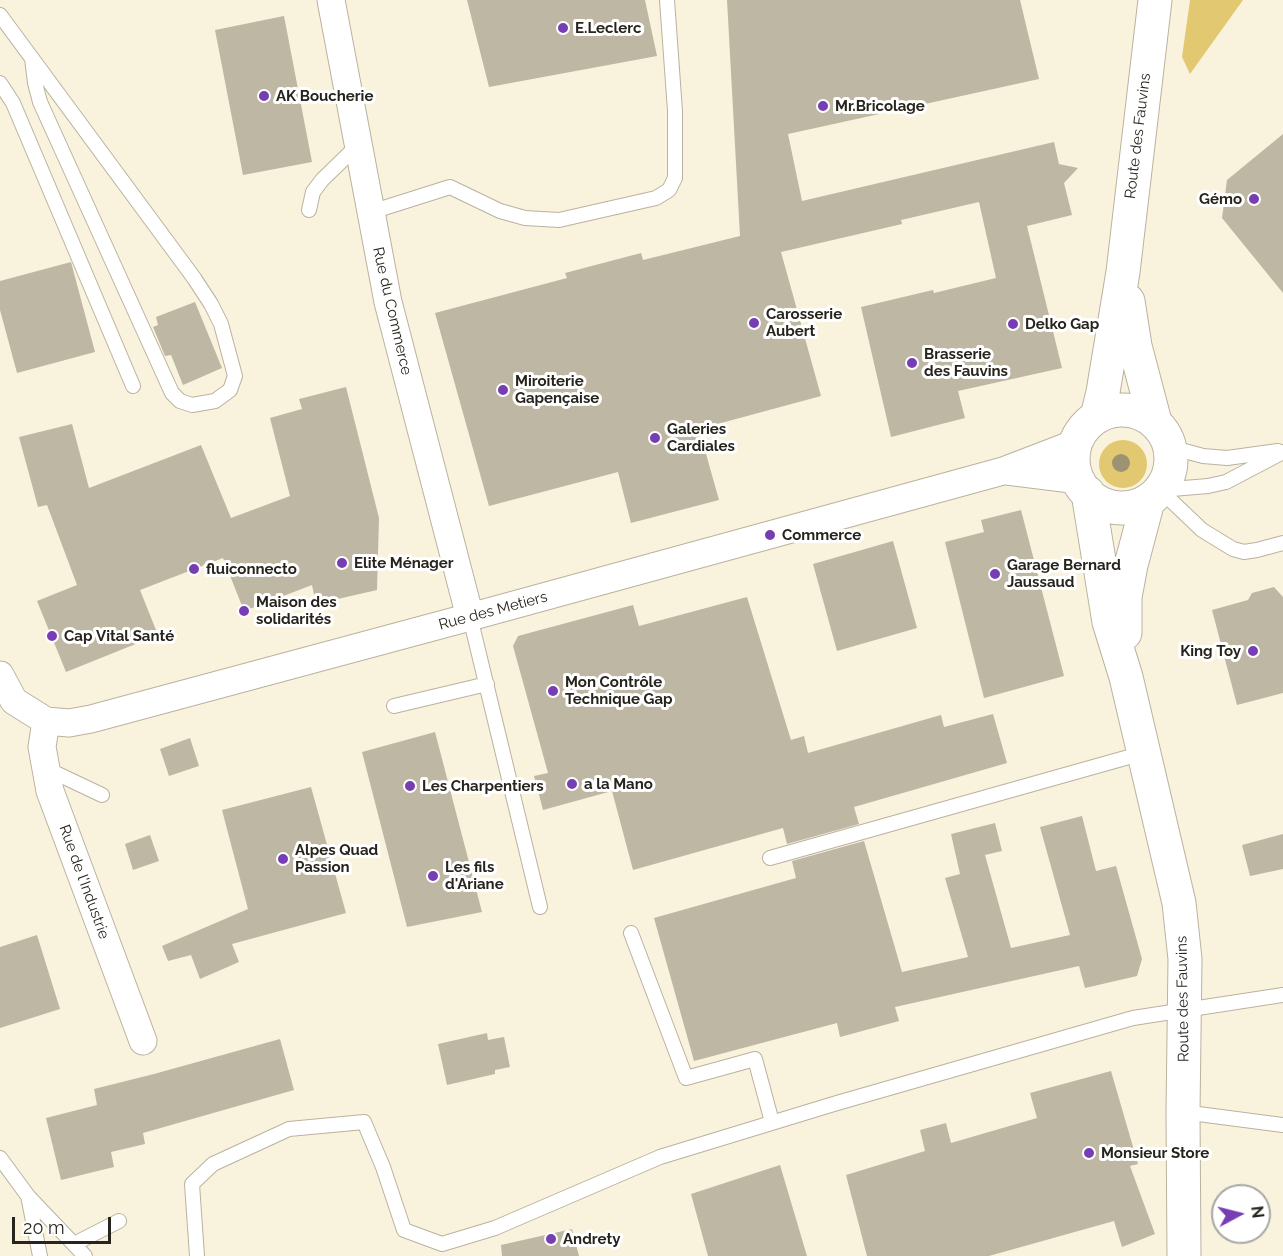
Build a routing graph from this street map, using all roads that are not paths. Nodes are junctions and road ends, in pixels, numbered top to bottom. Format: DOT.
graph roads {
  1 [pos="331,0"];
  2 [pos="667,0"];
  3 [pos="1155,0"];
  4 [pos="0,15"];
  5 [pos="32,58"];
  6 [pos="0,83"];
  7 [pos="358,145"];
  8 [pos="309,210"];
  9 [pos="370,212"];
  10 [pos="1123,272"];
  11 [pos="133,386"];
  12 [pos="1096,417"];
  13 [pos="1162,434"];
  14 [pos="1076,443"];
  15 [pos="1283,451"];
  16 [pos="1003,471"];
  17 [pos="1084,487"];
  18 [pos="1154,495"];
  19 [pos="1277,544"];
  20 [pos="1283,554"];
  21 [pos="470,617"];
  22 [pos="0,675"];
  23 [pos="1126,677"];
  24 [pos="487,684"];
  25 [pos="394,706"];
  26 [pos="46,721"];
  27 [pos="1143,753"];
  28 [pos="45,768"];
  29 [pos="102,795"];
  30 [pos="770,858"];
  31 [pos="540,907"];
  32 [pos="631,933"];
  33 [pos="1283,995"];
  34 [pos="1185,1011"];
  35 [pos="143,1041"];
  36 [pos="1183,1112"];
  37 [pos="772,1122"];
  38 [pos="1283,1125"];
  39 [pos="0,1158"];
  40 [pos="28,1196"];
  41 [pos="119,1221"];
  42 [pos="75,1244"];
  43 [pos="40,1256"];
  44 [pos="85,1256"];
  45 [pos="197,1256"];
  46 [pos="1184,1256"];
  1 -- 7 [label="street, Rue du Commerce"];
  2 -- 9 [label="lane"];
  3 -- 10 [label="street, Route des Fauvins"];
  4 -- 5 [label="lane"];
  5 -- 5 [label="lane"];
  6 -- 11 [label="lane"];
  7 -- 8 [label="lane"];
  7 -- 9 [label="street, Rue du Commerce"];
  9 -- 21 [label="street, Rue du Commerce"];
  10 -- 12 [label="street, Route des Fauvins"];
  10 -- 13 [label="street, Route des Fauvins"];
  12 -- 13 [label="street"];
  12 -- 14 [label="street"];
  13 -- 15 [label="lane"];
  13 -- 18 [label="street"];
  14 -- 16 [label="street, Rue des Metiers"];
  14 -- 17 [label="street"];
  15 -- 18 [label="lane"];
  16 -- 17 [label="street, Rue des Metiers"];
  16 -- 21 [label="street, Rue des Metiers"];
  17 -- 18 [label="street"];
  17 -- 23 [label="street, Route des Fauvins"];
  18 -- 19 [label="lane"];
  18 -- 23 [label="street, Route des Fauvins"];
  19 -- 20 [label="lane"];
  21 -- 24 [label="lane"];
  21 -- 26 [label="street, Rue des Metiers"];
  22 -- 26 [label="street"];
  23 -- 27 [label="street, Route des Fauvins"];
  24 -- 25 [label="lane"];
  24 -- 31 [label="lane"];
  26 -- 28 [label="street, Rue de l'Industrie"];
  27 -- 30 [label="lane"];
  27 -- 34 [label="street, Route des Fauvins"];
  28 -- 29 [label="lane"];
  28 -- 35 [label="street, Rue de l'Industrie"];
  32 -- 37 [label="lane"];
  33 -- 34 [label="lane"];
  34 -- 36 [label="street, Route des Fauvins"];
  34 -- 37 [label="lane"];
  36 -- 38 [label="lane"];
  36 -- 46 [label="street, Route des Fauvins"];
  37 -- 45 [label="lane"];
  39 -- 40 [label="lane"];
  40 -- 42 [label="lane"];
  40 -- 43 [label="lane"];
  41 -- 42 [label="lane"];
  42 -- 44 [label="lane"];
}
